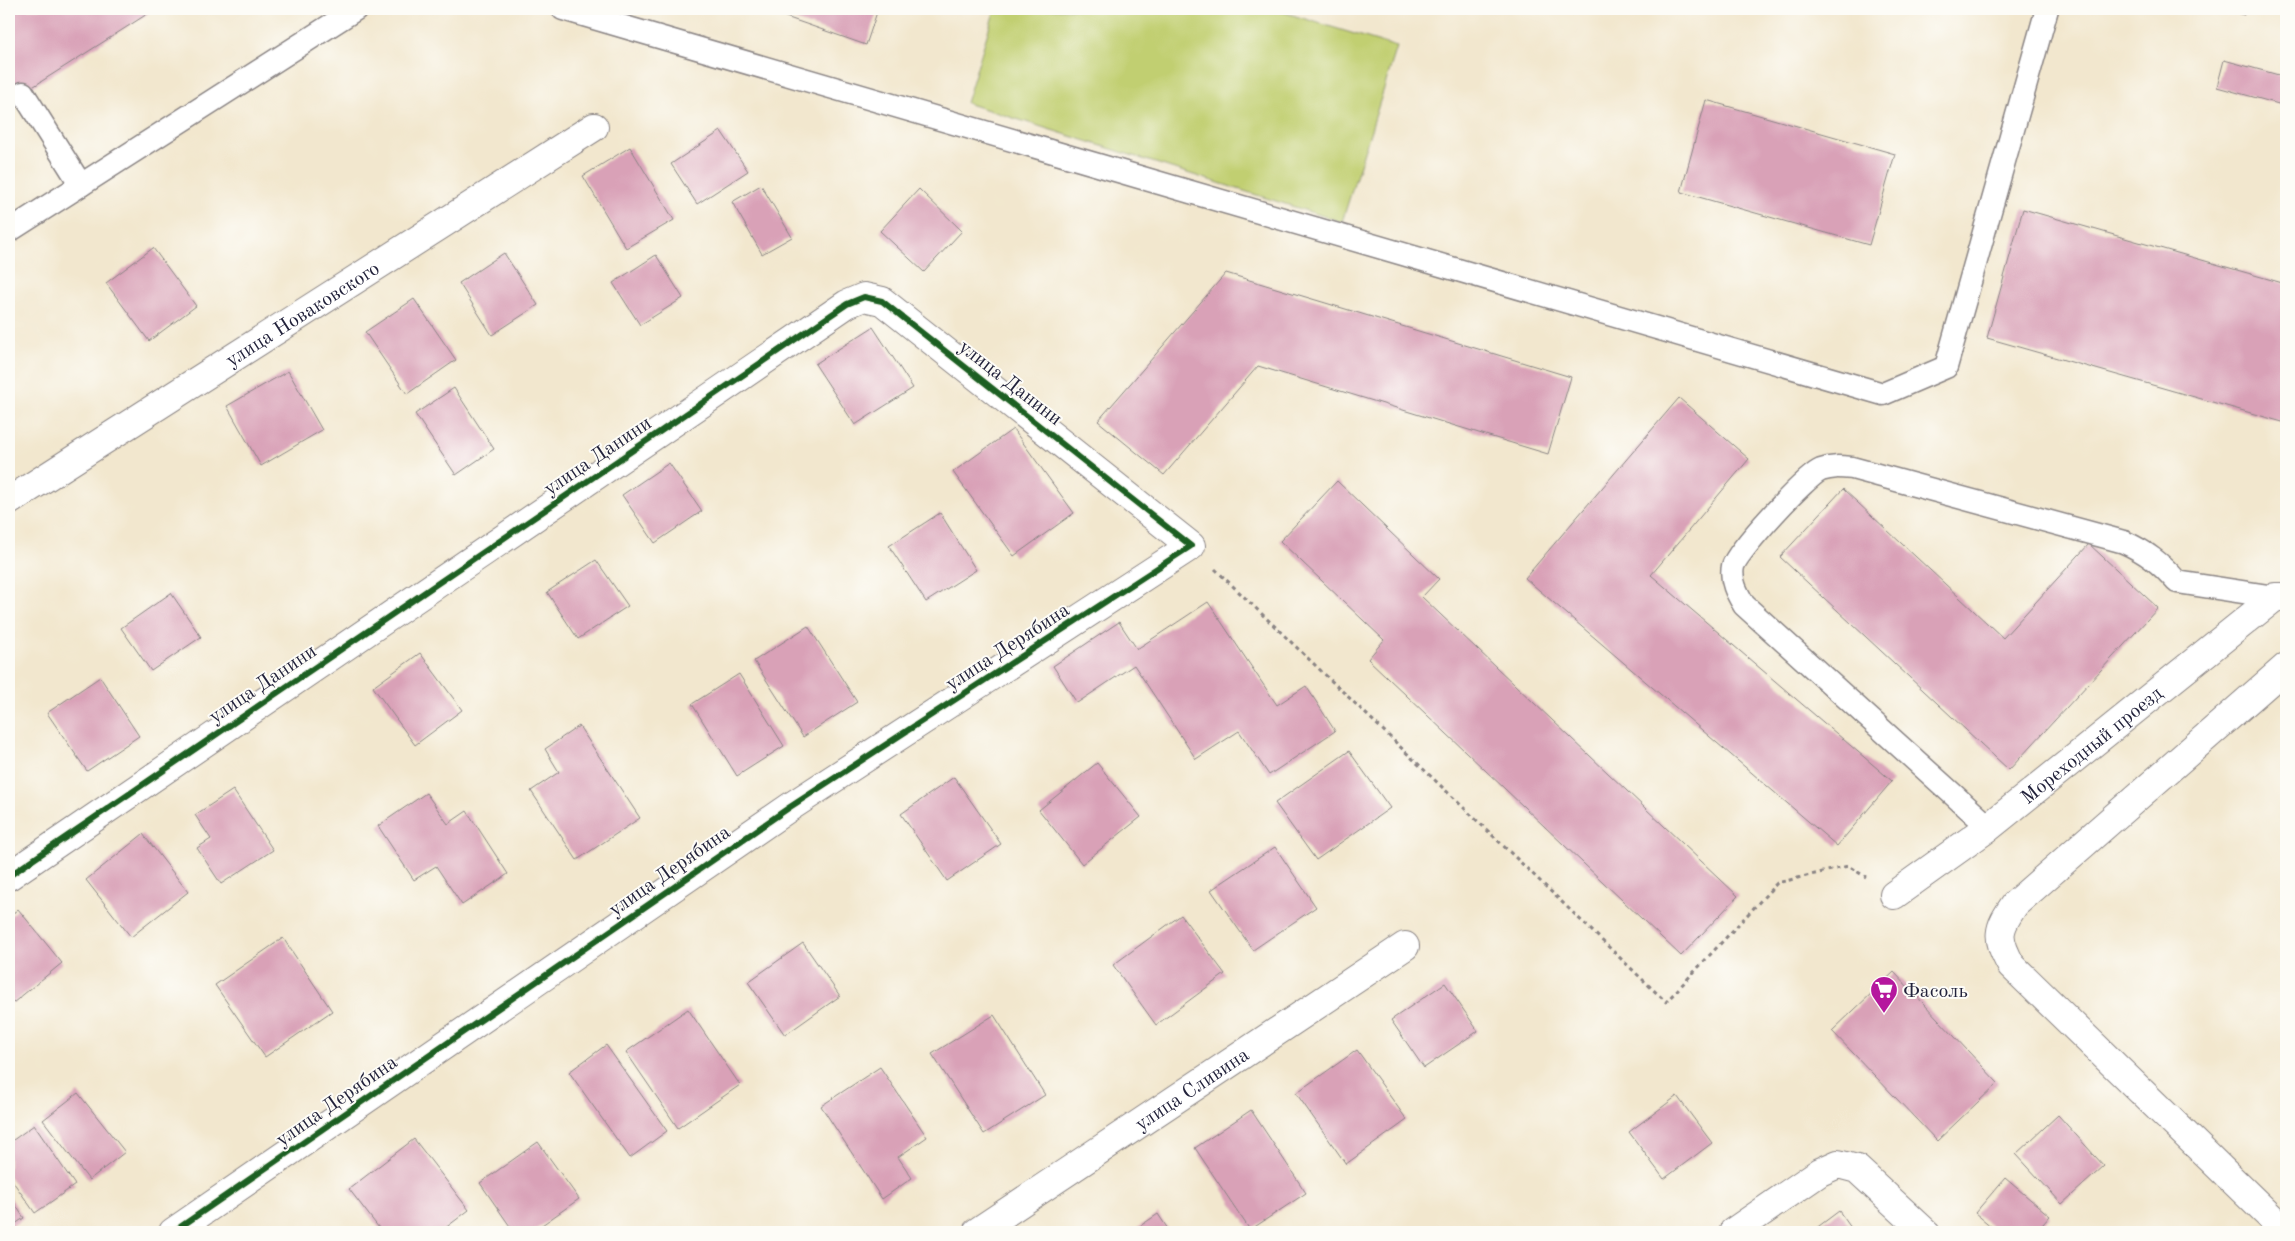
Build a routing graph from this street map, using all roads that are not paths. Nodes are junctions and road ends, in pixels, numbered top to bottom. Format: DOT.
graph roads {
  1 [pos="356,9"];
  2 [pos="563,9"];
  3 [pos="2047,9"];
  4 [pos="23,93"];
  5 [pos="594,127"];
  6 [pos="81,185"];
  7 [pos="9,231"];
  8 [pos="9,501"];
  9 [pos="1191,546"];
  10 [pos="2281,597"];
  11 [pos="2286,667"];
  12 [pos="1989,827"];
  13 [pos="9,876"];
  14 [pos="1894,895"];
  15 [pos="1405,946"];
  16 [pos="173,1232"];
  17 [pos="977,1232"];
  18 [pos="1733,1232"];
  19 [pos="1925,1232"];
  20 [pos="2286,1232"];
  1 -- 6 [label="lane"];
  2 -- 3 [label="lane"];
  4 -- 6 [label="lane"];
  5 -- 8 [label="street, улица Новаковского"];
  6 -- 7 [label="lane"];
  9 -- 13 [label="street, улица Данини"];
  9 -- 16 [label="street, улица Дерябина"];
  10 -- 12 [label="street, Мореходный проезд"];
  10 -- 12 [label="lane"];
  11 -- 20 [label="street"];
  12 -- 14 [label="street, Мореходный проезд"];
  15 -- 17 [label="street, улица Сливина"];
  18 -- 19 [label="street"];
}
